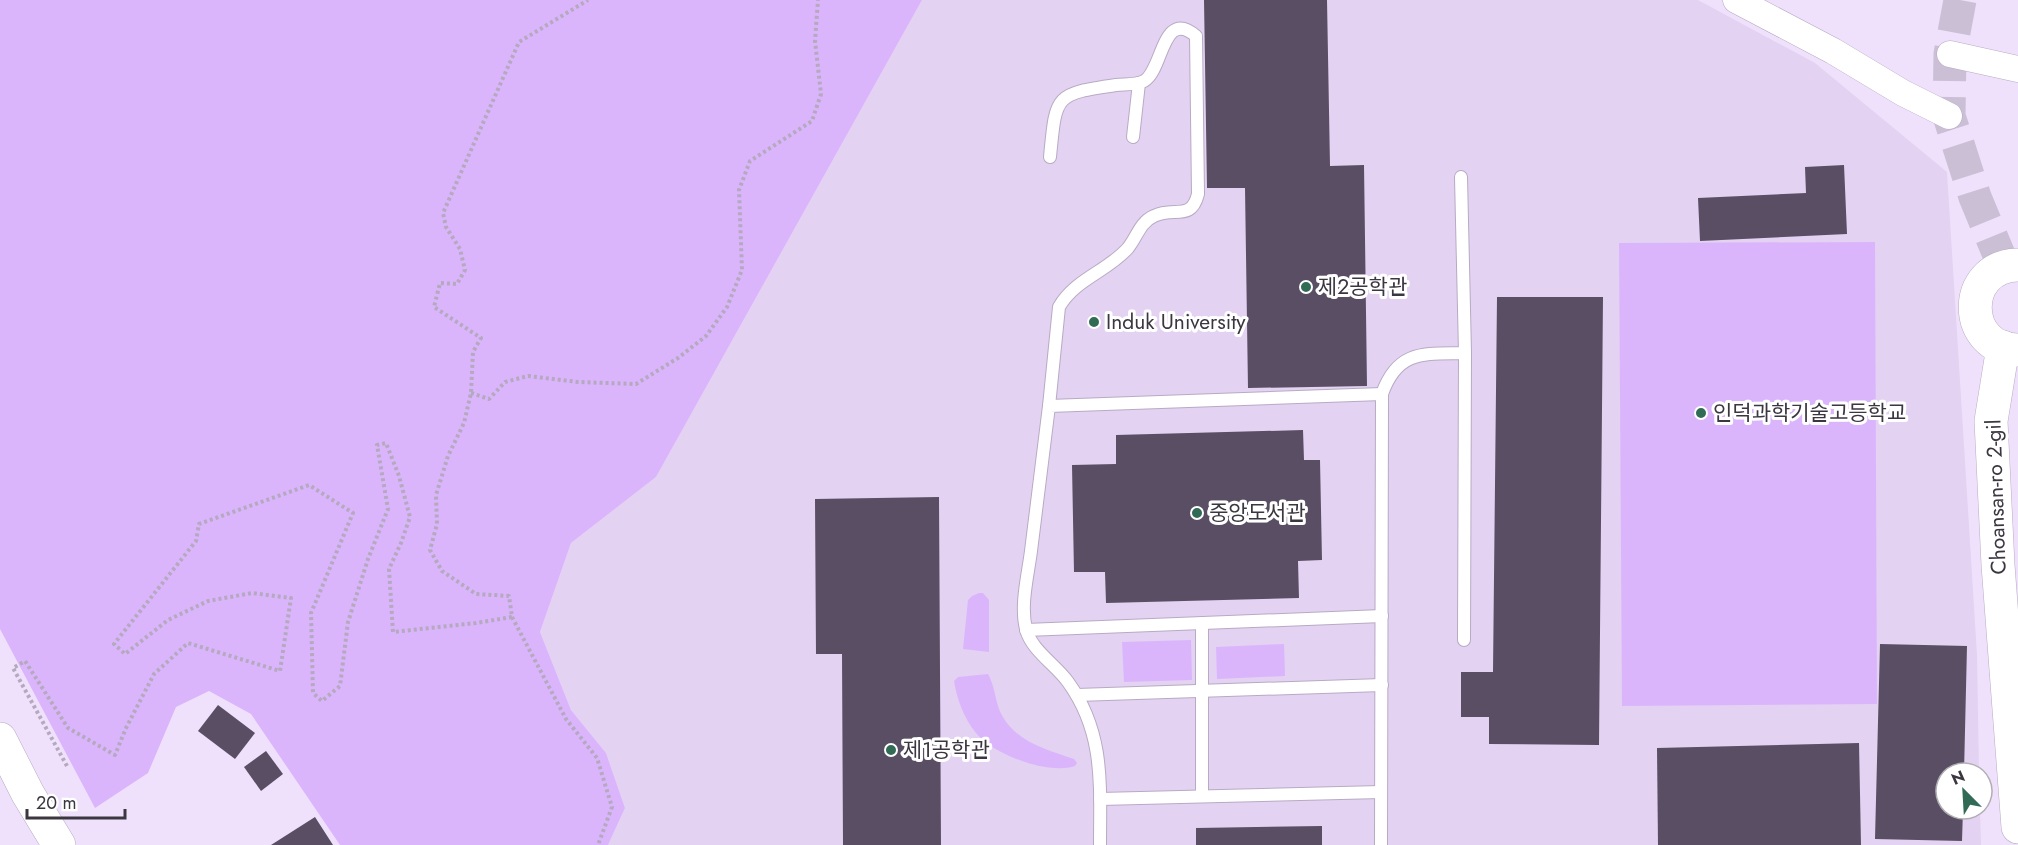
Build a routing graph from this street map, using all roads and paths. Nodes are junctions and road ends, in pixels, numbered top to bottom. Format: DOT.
graph roads {
  1 [pos="588,0"];
  2 [pos="818,0"];
  3 [pos="1736,0"];
  4 [pos="1950,54"];
  5 [pos="2018,69"];
  6 [pos="1138,83"];
  7 [pos="1948,116"];
  8 [pos="1133,137"];
  9 [pos="1050,157"];
  10 [pos="1461,177"];
  11 [pos="2018,265"];
  12 [pos="2010,349"];
  13 [pos="1465,353"];
  14 [pos="471,393"];
  15 [pos="1382,394"];
  16 [pos="1049,406"];
  17 [pos="1382,616"];
  18 [pos="512,617"];
  19 [pos="1202,623"];
  20 [pos="1026,630"];
  21 [pos="1464,640"];
  22 [pos="1382,685"];
  23 [pos="1202,691"];
  24 [pos="1077,695"];
  25 [pos="0,739"];
  26 [pos="67,766"];
  27 [pos="1381,792"];
  28 [pos="1202,796"];
  29 [pos="1100,799"];
  30 [pos="2018,828"];
  31 [pos="59,845"];
  32 [pos="598,845"];
  33 [pos="1100,845"];
  34 [pos="1381,845"];
  1 -- 14 [label="path"];
  2 -- 14 [label="path"];
  3 -- 7 [label="street"];
  4 -- 5 [label="street"];
  6 -- 8 [label="lane"];
  6 -- 9 [label="lane"];
  6 -- 16 [label="lane"];
  10 -- 13 [label="lane"];
  11 -- 12 [label="street"];
  12 -- 30 [label="street, Choansan-ro 2-gil"];
  13 -- 15 [label="lane"];
  13 -- 21 [label="lane"];
  14 -- 18 [label="path"];
  15 -- 16 [label="lane"];
  15 -- 17 [label="lane"];
  16 -- 20 [label="lane"];
  17 -- 19 [label="lane"];
  17 -- 22 [label="lane"];
  18 -- 26 [label="path"];
  18 -- 32 [label="path"];
  19 -- 20 [label="lane"];
  19 -- 23 [label="lane"];
  20 -- 24 [label="lane"];
  22 -- 23 [label="lane"];
  22 -- 27 [label="lane"];
  23 -- 24 [label="lane"];
  23 -- 28 [label="lane"];
  24 -- 29 [label="lane"];
  25 -- 31 [label="street"];
  27 -- 28 [label="lane"];
  27 -- 34 [label="lane"];
  28 -- 29 [label="lane"];
  29 -- 33 [label="lane"];
}
